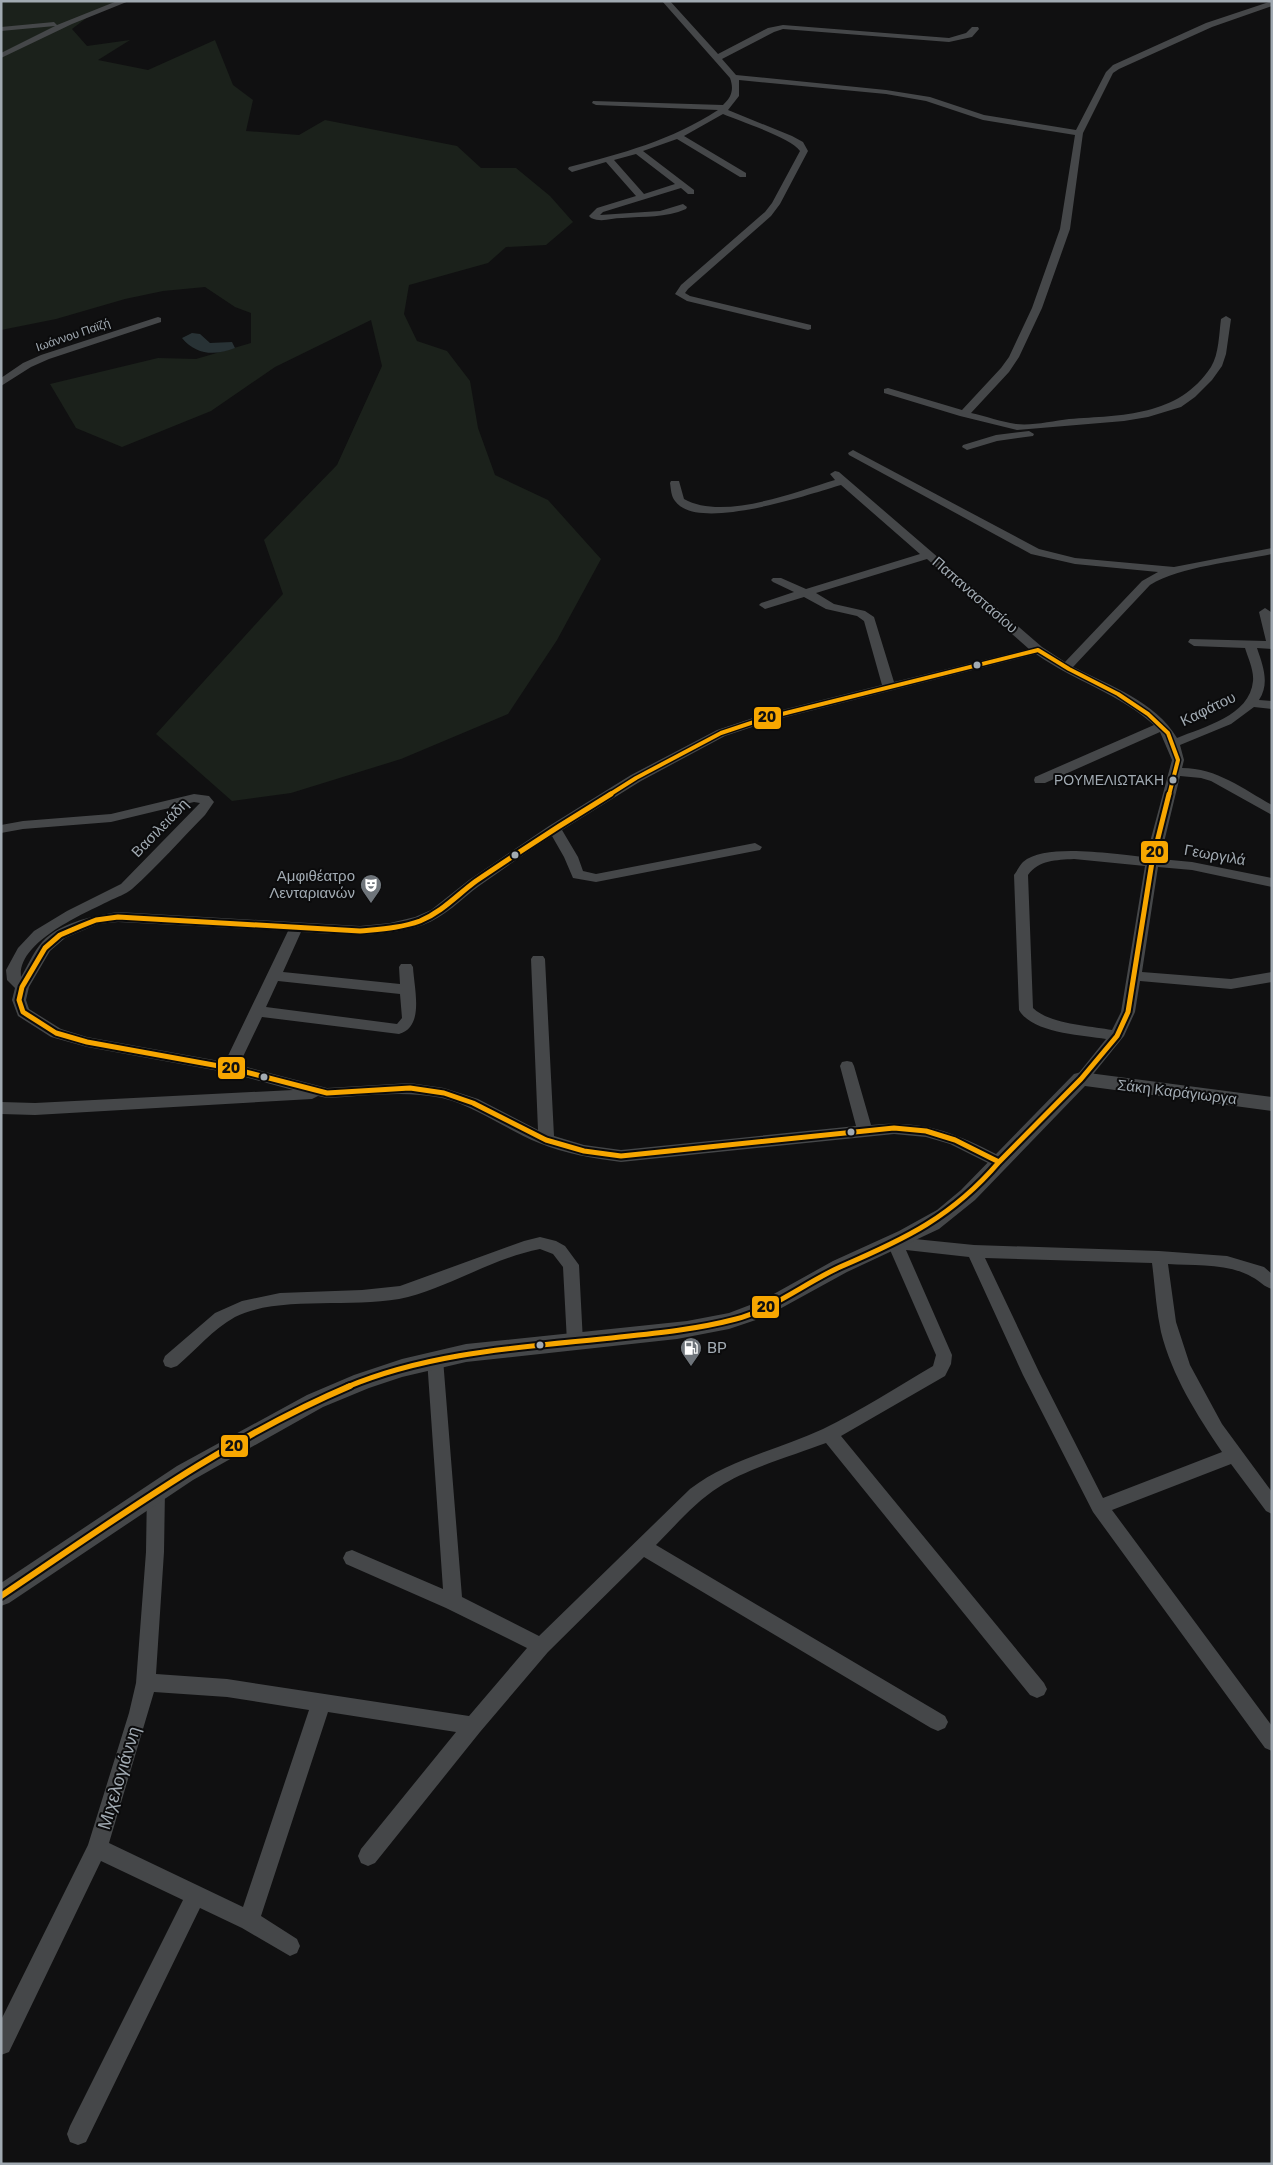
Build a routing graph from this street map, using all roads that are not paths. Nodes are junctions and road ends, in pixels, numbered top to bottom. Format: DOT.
graph roads {
  1 [pos="125,1"];
  2 [pos="666,1"];
  3 [pos="1272,3"];
  4 [pos="68,22"];
  5 [pos="1,29"];
  6 [pos="975,29"];
  7 [pos="1,56"];
  8 [pos="717,58"];
  9 [pos="734,77"];
  10 [pos="596,102"];
  11 [pos="724,110"];
  12 [pos="1078,133"];
  13 [pos="677,135"];
  14 [pos="636,150"];
  15 [pos="608,159"];
  16 [pos="572,169"];
  17 [pos="743,175"];
  18 [pos="682,185"];
  19 [pos="691,192"];
  20 [pos="642,197"];
  21 [pos="683,207"];
  22 [pos="1226,319"];
  23 [pos="158,320"];
  24 [pos="808,327"];
  25 [pos="1,383"];
  26 [pos="888,391"];
  27 [pos="964,414"];
  28 [pos="1042,426"];
  29 [pos="967,447"];
  30 [pos="853,453"];
  31 [pos="675,483"];
  32 [pos="1272,551"];
  33 [pos="929,555"];
  34 [pos="1174,570"];
  35 [pos="777,580"];
  36 [pos="806,593"];
  37 [pos="765,605"];
  38 [pos="1265,612"];
  39 [pos="1194,642"];
  40 [pos="1272,642"];
  41 [pos="1250,644"];
  42 [pos="1272,646"];
  43 [pos="1038,650"];
  44 [pos="1066,668"];
  45 [pos="889,688"];
  46 [pos="1252,703"];
  47 [pos="1272,705"];
  48 [pos="1163,726"];
  49 [pos="1174,743"];
  50 [pos="1175,772"];
  51 [pos="1040,780"];
  52 [pos="1272,811"];
  53 [pos="1,829"];
  54 [pos="554,829"];
  55 [pos="755,847"];
  56 [pos="1152,862"];
  57 [pos="1272,883"];
  58 [pos="297,927"];
  59 [pos="538,959"];
  60 [pos="406,967"];
  61 [pos="274,976"];
  62 [pos="1134,976"];
  63 [pos="1272,978"];
  64 [pos="22,987"];
  65 [pos="407,990"];
  66 [pos="257,1011"];
  67 [pos="1117,1036"];
  68 [pos="847,1066"];
  69 [pos="230,1068"];
  70 [pos="1081,1079"];
  71 [pos="328,1093"];
  72 [pos="1272,1104"];
  73 [pos="1,1108"];
  74 [pos="865,1132"];
  75 [pos="546,1140"];
  76 [pos="999,1162"];
  77 [pos="895,1243"];
  78 [pos="974,1251"];
  79 [pos="1159,1257"];
  80 [pos="1272,1282"];
  81 [pos="575,1342"];
  82 [pos="435,1359"];
  83 [pos="171,1361"];
  84 [pos="829,1434"];
  85 [pos="1234,1455"];
  86 [pos="156,1490"];
  87 [pos="1272,1506"];
  88 [pos="1098,1507"];
  89 [pos="644,1547"];
  90 [pos="352,1558"];
  91 [pos="1,1596"];
  92 [pos="453,1602"];
  93 [pos="541,1646"];
  94 [pos="146,1683"];
  95 [pos="1037,1689"];
  96 [pos="321,1703"];
  97 [pos="938,1722"];
  98 [pos="473,1726"];
  99 [pos="1272,1742"];
  100 [pos="97,1848"];
  101 [pos="368,1856"];
  102 [pos="196,1895"];
  103 [pos="249,1921"];
  104 [pos="290,1946"];
  105 [pos="1,2044"];
  106 [pos="78,2134"];
  1 -- 4 [label="street"];
  2 -- 8 [label="street"];
  3 -- 12 [label="street"];
  4 -- 5 [label="street"];
  4 -- 7 [label="street"];
  6 -- 8 [label="street"];
  8 -- 9 [label="street"];
  9 -- 11 [label="street"];
  9 -- 12 [label="street"];
  10 -- 11 [label="street"];
  11 -- 13 [label="street"];
  11 -- 24 [label="street"];
  12 -- 27 [label="street"];
  13 -- 14 [label="street"];
  13 -- 17 [label="street"];
  14 -- 15 [label="street"];
  14 -- 18 [label="street"];
  15 -- 16 [label="street"];
  15 -- 20 [label="street"];
  18 -- 19 [label="street"];
  18 -- 20 [label="street"];
  20 -- 21 [label="street"];
  22 -- 28 [label="street"];
  23 -- 25 [label="street, Ιωάννου Παϊζή"];
  26 -- 27 [label="street"];
  27 -- 28 [label="street"];
  28 -- 29 [label="street"];
  30 -- 34 [label="street"];
  31 -- 33 [label="street, Παπαναστασίου"];
  32 -- 34 [label="street"];
  33 -- 36 [label="street"];
  33 -- 43 [label="street, Παπαναστασίου"];
  34 -- 44 [label="street"];
  35 -- 36 [label="street"];
  36 -- 37 [label="street"];
  36 -- 45 [label="street"];
  38 -- 40 [label="street"];
  39 -- 41 [label="street"];
  41 -- 42 [label="street"];
  41 -- 46 [label="street, Καφάτου"];
  43 -- 44 [label="street, Παπαναστασίου"];
  43 -- 45 [label="street"];
  44 -- 48 [label="street, Παπαναστασίου"];
  45 -- 54 [label="street"];
  46 -- 47 [label="street"];
  46 -- 49 [label="street, Καφάτου"];
  48 -- 49 [label="street, Παπαναστασίου"];
  48 -- 51 [label="street"];
  49 -- 50 [label="street, Παπαναστασίου"];
  50 -- 52 [label="street"];
  50 -- 56 [label="street, Παπαναστασίου"];
  53 -- 64 [label="street, Βασιλειάδη"];
  54 -- 55 [label="street"];
  54 -- 58 [label="street"];
  56 -- 57 [label="street, Γεωργιλά"];
  56 -- 62 [label="street, Παπαναστασίου"];
  56 -- 67 [label="street, Γεωργιλά"];
  58 -- 61 [label="street"];
  58 -- 64 [label="street"];
  59 -- 75 [label="street"];
  60 -- 65 [label="street"];
  61 -- 65 [label="street"];
  61 -- 66 [label="street"];
  62 -- 63 [label="street"];
  62 -- 67 [label="street, Παπαναστασίου"];
  64 -- 69 [label="street"];
  65 -- 66 [label="street"];
  66 -- 69 [label="street"];
  67 -- 70 [label="street, Παπαναστασίου"];
  68 -- 74 [label="street"];
  69 -- 71 [label="street"];
  70 -- 72 [label="street, Σάκη Καράγιωργα"];
  70 -- 76 [label="street, Παπαναστασίου"];
  71 -- 73 [label="street"];
  71 -- 75 [label="street"];
  74 -- 75 [label="street"];
  74 -- 76 [label="street"];
  76 -- 77 [label="street, Παπαναστασίου"];
  77 -- 78 [label="street"];
  77 -- 81 [label="street, Παπαναστασίου"];
  77 -- 84 [label="street"];
  78 -- 79 [label="street"];
  78 -- 88 [label="street"];
  79 -- 80 [label="street"];
  79 -- 85 [label="street"];
  81 -- 82 [label="street, Παπαναστασίου"];
  81 -- 83 [label="street"];
  82 -- 86 [label="street, Παπαναστασίου"];
  82 -- 92 [label="street"];
  84 -- 89 [label="street"];
  84 -- 95 [label="street"];
  85 -- 87 [label="street"];
  85 -- 88 [label="street"];
  86 -- 91 [label="street, Παπαναστασίου"];
  86 -- 94 [label="street, Μιχελογιάννη"];
  88 -- 99 [label="street"];
  89 -- 93 [label="street"];
  89 -- 97 [label="street"];
  90 -- 92 [label="street"];
  92 -- 93 [label="street"];
  93 -- 98 [label="street"];
  94 -- 96 [label="street"];
  94 -- 100 [label="street, Μιχελογιάννη"];
  96 -- 98 [label="street"];
  96 -- 103 [label="street"];
  98 -- 101 [label="street"];
  100 -- 102 [label="street"];
  100 -- 105 [label="street, Μιχελογιάννη"];
  102 -- 103 [label="street"];
  102 -- 106 [label="street"];
  103 -- 104 [label="street"];
}
